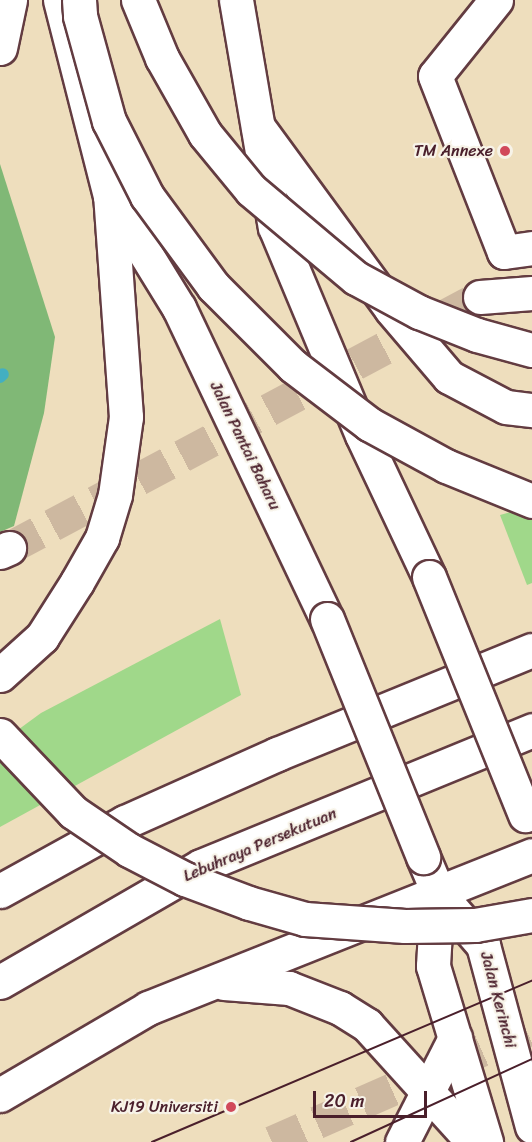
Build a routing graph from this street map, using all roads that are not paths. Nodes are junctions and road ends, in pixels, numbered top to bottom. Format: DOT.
graph roads {
  1 [pos="10,0"];
  2 [pos="60,0"];
  3 [pos="79,0"];
  4 [pos="138,0"];
  5 [pos="236,0"];
  6 [pos="496,0"];
  7 [pos="0,48"];
  8 [pos="258,127"];
  9 [pos="110,196"];
  10 [pos="532,248"];
  11 [pos="532,293"];
  12 [pos="480,297"];
  13 [pos="532,350"];
  14 [pos="532,410"];
  15 [pos="532,501"];
  16 [pos="532,650"];
  17 [pos="0,675"];
  18 [pos="532,730"];
  19 [pos="0,735"];
  20 [pos="529,823"];
  21 [pos="532,855"];
  22 [pos="0,891"];
  23 [pos="438,893"];
  24 [pos="532,915"];
  25 [pos="0,982"];
  26 [pos="215,982"];
  27 [pos="455,1038"];
  28 [pos="427,1088"];
  29 [pos="0,1095"];
  30 [pos="532,1126"];
  31 [pos="402,1142"];
  32 [pos="473,1142"];
  33 [pos="486,1142"];
  1 -- 7 [label="main road"];
  2 -- 9 [label="main road, Jalan Pantai Baharu"];
  3 -- 15 [label="main road, bridge"];
  4 -- 13 [label="main road, bridge"];
  5 -- 8 [label="main road"];
  6 -- 10 [label="main road"];
  8 -- 14 [label="main road"];
  8 -- 20 [label="main road, bridge"];
  9 -- 17 [label="main road"];
  9 -- 23 [label="main road, Jalan Pantai Baharu, bridge"];
  11 -- 12 [label="main road"];
  16 -- 22 [label="main road"];
  18 -- 25 [label="main road, Lebuhraya Persekutuan"];
  19 -- 24 [label="main road, bridge"];
  21 -- 23 [label="main road"];
  23 -- 26 [label="main road"];
  23 -- 27 [label="main road"];
  23 -- 30 [label="main road, Jalan Kerinchi"];
  26 -- 28 [label="main road"];
  26 -- 29 [label="main road"];
  27 -- 28 [label="main road"];
  27 -- 33 [label="main road"];
  28 -- 31 [label="main road"];
  28 -- 32 [label="main road"];
}
